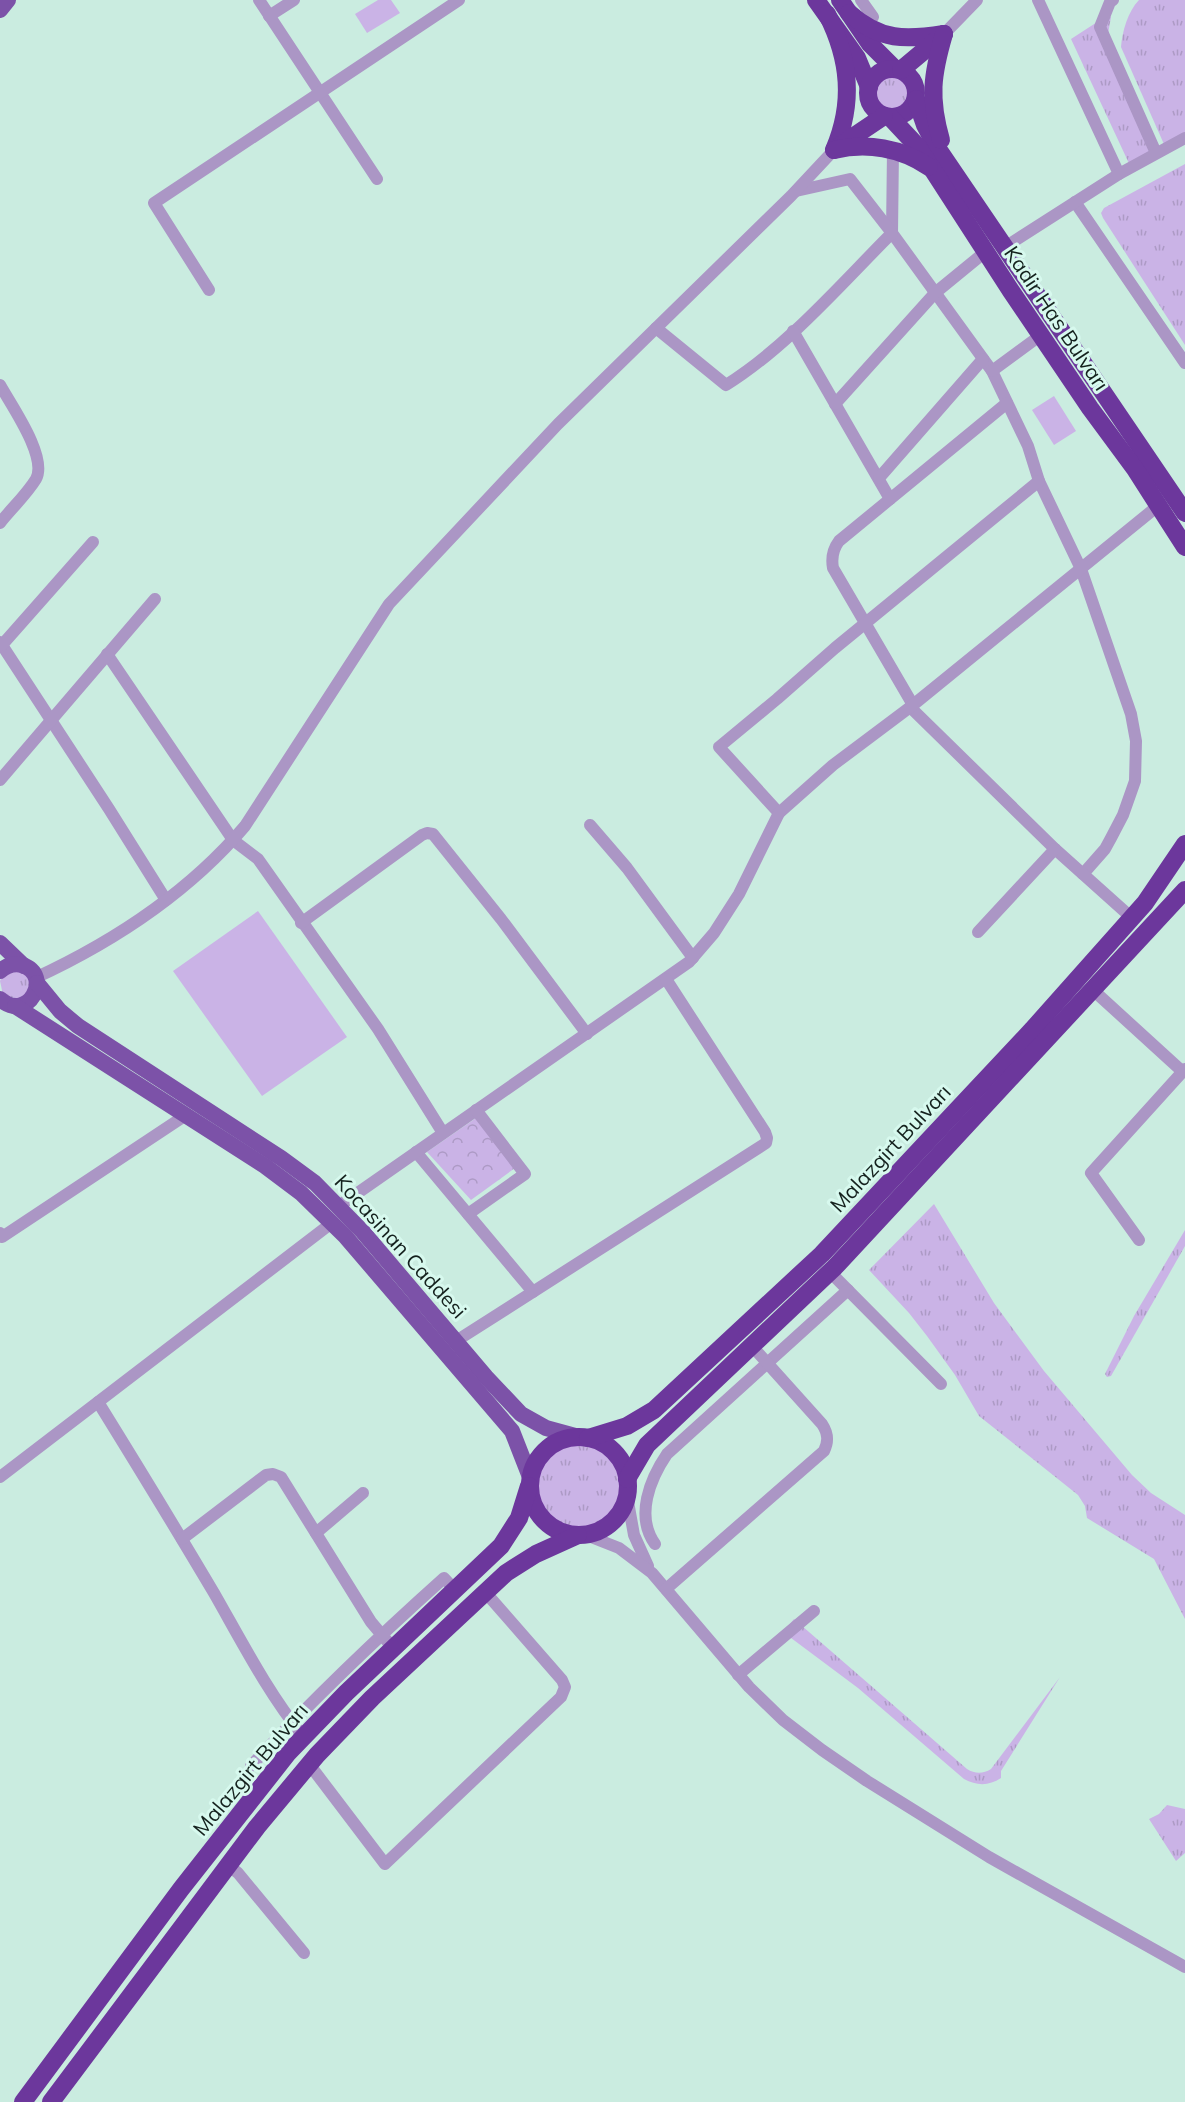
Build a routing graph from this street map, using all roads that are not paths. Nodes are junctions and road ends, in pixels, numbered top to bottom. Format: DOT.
graph roads {
  1 [pos="8,0"];
  2 [pos="259,0"];
  3 [pos="294,0"];
  4 [pos="459,0"];
  5 [pos="976,0"];
  6 [pos="1038,0"];
  7 [pos="1113,0"];
  8 [pos="850,4"];
  9 [pos="821,7"];
  10 [pos="0,10"];
  11 [pos="269,16"];
  12 [pos="873,17"];
  13 [pos="945,34"];
  14 [pos="898,70"];
  15 [pos="869,90"];
  16 [pos="319,92"];
  17 [pos="916,93"];
  18 [pos="887,116"];
  19 [pos="843,130"];
  20 [pos="1185,138"];
  21 [pos="834,150"];
  22 [pos="893,150"];
  23 [pos="1156,153"];
  24 [pos="940,166"];
  25 [pos="1119,174"];
  26 [pos="377,179"];
  27 [pos="796,191"];
  28 [pos="1075,202"];
  29 [pos="892,233"];
  30 [pos="1005,247"];
  31 [pos="985,252"];
  32 [pos="209,290"];
  33 [pos="935,294"];
  34 [pos="656,328"];
  35 [pos="793,331"];
  36 [pos="1041,335"];
  37 [pos="1180,344"];
  38 [pos="983,359"];
  39 [pos="1185,363"];
  40 [pos="992,371"];
  41 [pos="1,389"];
  42 [pos="1007,403"];
  43 [pos="836,404"];
  44 [pos="879,478"];
  45 [pos="1039,480"];
  46 [pos="890,499"];
  47 [pos="1159,505"];
  48 [pos="1185,513"];
  49 [pos="0,523"];
  50 [pos="93,542"];
  51 [pos="1185,547"];
  52 [pos="1081,569"];
  53 [pos="155,599"];
  54 [pos="864,624"];
  55 [pos="1,644"];
  56 [pos="108,654"];
  57 [pos="911,706"];
  58 [pos="51,721"];
  59 [pos="0,780"];
  60 [pos="779,813"];
  61 [pos="590,825"];
  62 [pos="233,840"];
  63 [pos="1185,844"];
  64 [pos="1055,849"];
  65 [pos="1083,874"];
  66 [pos="1181,895"];
  67 [pos="166,900"];
  68 [pos="1132,918"];
  69 [pos="302,923"];
  70 [pos="978,932"];
  71 [pos="0,943"];
  72 [pos="693,958"];
  73 [pos="0,971"];
  74 [pos="32,976"];
  75 [pos="666,979"];
  76 [pos="1093,990"];
  77 [pos="6,1005"];
  78 [pos="586,1034"];
  79 [pos="1184,1070"];
  80 [pos="476,1110"];
  81 [pos="186,1115"];
  82 [pos="443,1133"];
  83 [pos="416,1152"];
  84 [pos="336,1214"];
  85 [pos="468,1214"];
  86 [pos="0,1233"];
  87 [pos="1139,1240"];
  88 [pos="830,1272"];
  89 [pos="848,1290"];
  90 [pos="532,1292"];
  91 [pos="456,1341"];
  92 [pos="752,1346"];
  93 [pos="767,1362"];
  94 [pos="941,1384"];
  95 [pos="98,1402"];
  96 [pos="584,1438"];
  97 [pos="0,1477"];
  98 [pos="530,1482"];
  99 [pos="627,1487"];
  100 [pos="363,1493"];
  101 [pos="316,1533"];
  102 [pos="582,1535"];
  103 [pos="182,1539"];
  104 [pos="655,1544"];
  105 [pos="652,1573"];
  106 [pos="666,1589"];
  107 [pos="486,1593"];
  108 [pos="814,1611"];
  109 [pos="387,1641"];
  110 [pos="738,1675"];
  111 [pos="297,1729"];
  112 [pos="309,1764"];
  113 [pos="251,1766"];
  114 [pos="228,1865"];
  115 [pos="304,1953"];
  116 [pos="1185,1967"];
  117 [pos="23,2102"];
  118 [pos="51,2102"];
  1 -- 10 [label="main road"];
  2 -- 11 [label="street"];
  3 -- 11 [label="street"];
  4 -- 16 [label="street"];
  5 -- 13 [label="street"];
  6 -- 25 [label="street"];
  7 -- 23 [label="street"];
  8 -- 12 [label="street"];
  8 -- 13 [label="highway"];
  8 -- 14 [label="highway"];
  9 -- 15 [label="highway"];
  9 -- 19 [label="highway"];
  11 -- 16 [label="street"];
  13 -- 14 [label="highway"];
  13 -- 17 [label="highway"];
  13 -- 24 [label="highway"];
  14 -- 15 [label="highway"];
  14 -- 17 [label="highway"];
  15 -- 18 [label="highway"];
  15 -- 19 [label="highway"];
  16 -- 26 [label="street"];
  16 -- 32 [label="street"];
  17 -- 18 [label="highway"];
  17 -- 24 [label="highway, Kadir Has Bulvarı"];
  18 -- 21 [label="highway"];
  18 -- 24 [label="highway, Kadir Has Bulvarı"];
  19 -- 21 [label="highway"];
  20 -- 23 [label="street"];
  21 -- 22 [label="highway"];
  21 -- 27 [label="street"];
  22 -- 24 [label="highway"];
  22 -- 29 [label="street"];
  23 -- 25 [label="street"];
  24 -- 30 [label="highway, Kadir Has Bulvarı"];
  24 -- 31 [label="highway, Kadir Has Bulvarı"];
  25 -- 28 [label="street"];
  27 -- 29 [label="street"];
  27 -- 34 [label="street"];
  28 -- 30 [label="street"];
  28 -- 37 [label="street"];
  29 -- 33 [label="street"];
  29 -- 35 [label="street"];
  30 -- 48 [label="highway, Kadir Has Bulvarı"];
  31 -- 33 [label="street"];
  31 -- 36 [label="highway, Kadir Has Bulvarı"];
  33 -- 38 [label="street"];
  33 -- 43 [label="street"];
  34 -- 35 [label="street"];
  34 -- 62 [label="street"];
  35 -- 43 [label="street"];
  36 -- 40 [label="street"];
  36 -- 47 [label="highway, Kadir Has Bulvarı"];
  37 -- 39 [label="street"];
  38 -- 40 [label="street"];
  38 -- 44 [label="street"];
  40 -- 42 [label="street"];
  41 -- 49 [label="street"];
  42 -- 45 [label="street"];
  42 -- 46 [label="street"];
  43 -- 44 [label="street"];
  44 -- 46 [label="street"];
  45 -- 52 [label="street"];
  45 -- 54 [label="street"];
  46 -- 54 [label="street"];
  47 -- 51 [label="highway, Kadir Has Bulvarı"];
  47 -- 52 [label="street"];
  50 -- 55 [label="street"];
  52 -- 57 [label="street"];
  52 -- 65 [label="street"];
  53 -- 56 [label="street"];
  54 -- 57 [label="street"];
  54 -- 60 [label="street"];
  55 -- 58 [label="street"];
  56 -- 58 [label="street"];
  56 -- 62 [label="street"];
  57 -- 60 [label="street"];
  57 -- 64 [label="street"];
  58 -- 59 [label="street"];
  58 -- 67 [label="street"];
  60 -- 72 [label="street"];
  61 -- 72 [label="street"];
  62 -- 67 [label="street"];
  62 -- 69 [label="street"];
  63 -- 68 [label="highway, Malazgirt Bulvarı"];
  64 -- 65 [label="street"];
  64 -- 70 [label="street"];
  65 -- 68 [label="street"];
  66 -- 76 [label="highway, Malazgirt Bulvarı"];
  67 -- 74 [label="street"];
  68 -- 96 [label="highway, Malazgirt Bulvarı"];
  69 -- 78 [label="street"];
  69 -- 82 [label="street"];
  71 -- 74 [label="main road, Kocasinan Caddesi"];
  72 -- 75 [label="street"];
  73 -- 74 [label="main road"];
  74 -- 77 [label="main road"];
  74 -- 84 [label="main road, Kocasinan Caddesi"];
  75 -- 78 [label="street"];
  75 -- 90 [label="street"];
  76 -- 79 [label="street"];
  76 -- 88 [label="highway, Malazgirt Bulvarı"];
  77 -- 81 [label="main road, Kocasinan Caddesi"];
  78 -- 80 [label="street"];
  79 -- 87 [label="street"];
  80 -- 82 [label="street"];
  80 -- 85 [label="street"];
  81 -- 84 [label="main road, Kocasinan Caddesi"];
  81 -- 86 [label="street"];
  82 -- 83 [label="street"];
  83 -- 84 [label="street"];
  83 -- 85 [label="street"];
  84 -- 91 [label="main road, Kocasinan Caddesi"];
  84 -- 95 [label="street"];
  84 -- 98 [label="main road, Kocasinan Caddesi"];
  85 -- 90 [label="street"];
  88 -- 89 [label="street"];
  88 -- 92 [label="highway, Malazgirt Bulvarı"];
  89 -- 93 [label="street"];
  89 -- 94 [label="street"];
  90 -- 91 [label="street"];
  91 -- 96 [label="main road, Kocasinan Caddesi"];
  92 -- 93 [label="street"];
  92 -- 99 [label="highway, Malazgirt Bulvarı"];
  93 -- 104 [label="street"];
  93 -- 106 [label="street"];
  95 -- 97 [label="street"];
  95 -- 103 [label="street"];
  96 -- 98 [label="highway"];
  96 -- 99 [label="highway"];
  98 -- 102 [label="highway"];
  98 -- 109 [label="highway, Malazgirt Bulvarı"];
  99 -- 102 [label="highway"];
  99 -- 105 [label="street"];
  100 -- 101 [label="street"];
  101 -- 103 [label="street"];
  101 -- 109 [label="street"];
  102 -- 105 [label="street"];
  102 -- 107 [label="highway, Malazgirt Bulvarı"];
  103 -- 111 [label="street"];
  105 -- 106 [label="street"];
  106 -- 110 [label="street"];
  107 -- 112 [label="highway, Malazgirt Bulvarı"];
  107 -- 112 [label="street"];
  108 -- 110 [label="street"];
  109 -- 111 [label="highway, Malazgirt Bulvarı"];
  110 -- 116 [label="street"];
  111 -- 113 [label="street"];
  111 -- 117 [label="highway, Malazgirt Bulvarı"];
  112 -- 114 [label="highway, Malazgirt Bulvarı"];
  114 -- 115 [label="street"];
  114 -- 118 [label="highway, Malazgirt Bulvarı"];
}
